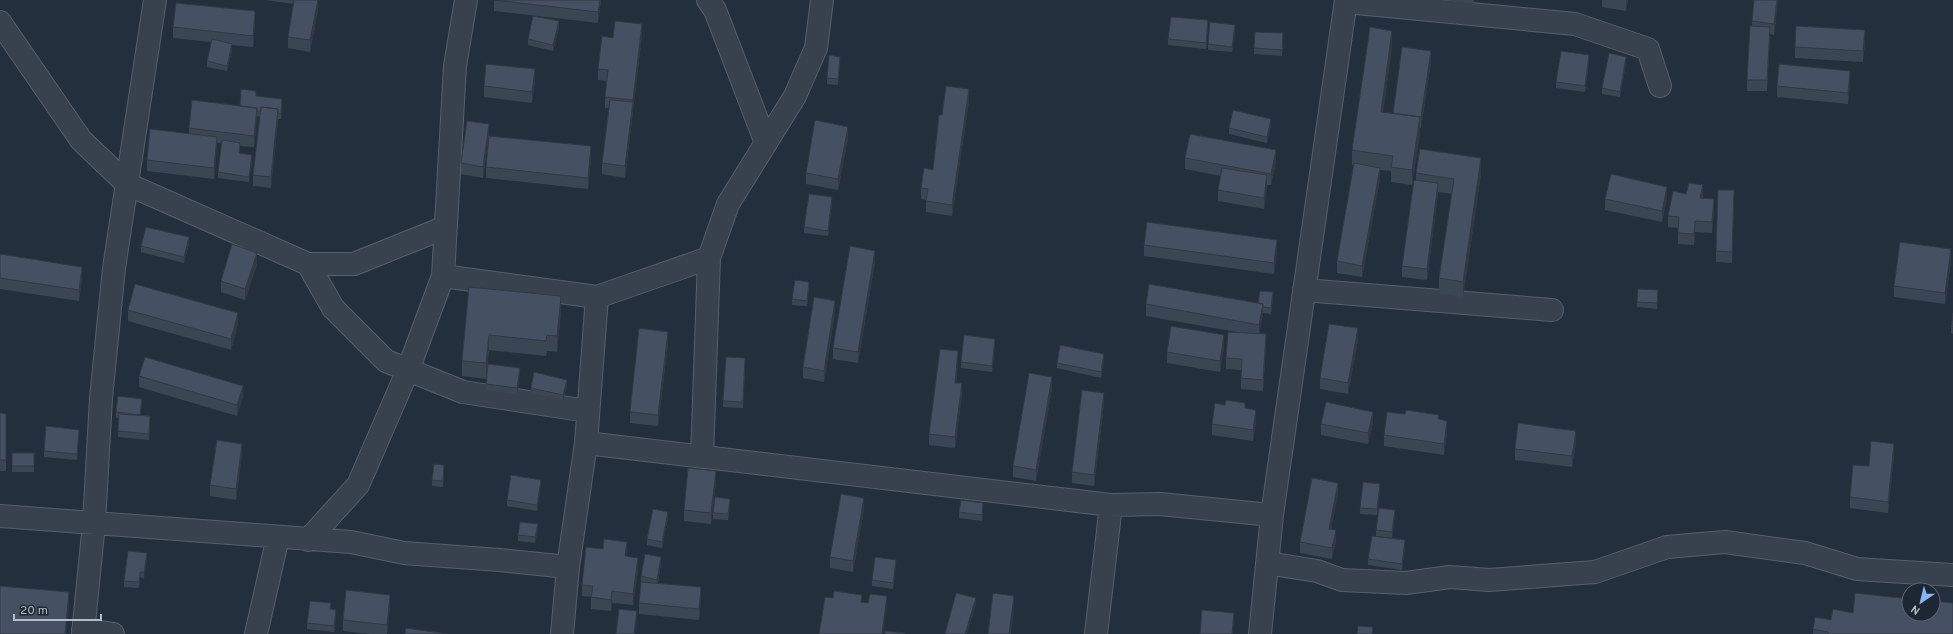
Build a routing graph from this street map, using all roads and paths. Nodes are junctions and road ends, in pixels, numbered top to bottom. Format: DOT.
graph roads {
  1 [pos="155,0"];
  2 [pos="466,0"];
  3 [pos="708,0"];
  4 [pos="822,0"];
  5 [pos="1347,1"];
  6 [pos="0,22"];
  7 [pos="1660,86"];
  8 [pos="766,143"];
  9 [pos="127,184"];
  10 [pos="446,227"];
  11 [pos="709,258"];
  12 [pos="308,264"];
  13 [pos="443,276"];
  14 [pos="1304,290"];
  15 [pos="597,297"];
  16 [pos="1552,310"];
  17 [pos="408,370"];
  18 [pos="588,411"];
  19 [pos="586,443"];
  20 [pos="702,457"];
  21 [pos="1111,505"];
  22 [pos="1272,515"];
  23 [pos="0,516"];
  24 [pos="94,523"];
  25 [pos="278,537"];
  26 [pos="308,540"];
  27 [pos="1267,563"];
  28 [pos="568,567"];
  29 [pos="1953,575"];
  30 [pos="83,632"];
  31 [pos="113,634"];
  32 [pos="256,634"];
  33 [pos="562,634"];
  34 [pos="1096,634"];
  35 [pos="1260,634"];
  1 -- 9 [label="street"];
  2 -- 10 [label="street"];
  3 -- 8 [label="street"];
  4 -- 8 [label="street"];
  5 -- 7 [label="street"];
  5 -- 14 [label="street"];
  6 -- 9 [label="street"];
  8 -- 11 [label="street"];
  9 -- 12 [label="street"];
  9 -- 24 [label="street"];
  10 -- 12 [label="street"];
  10 -- 13 [label="street"];
  11 -- 15 [label="street"];
  11 -- 20 [label="street"];
  12 -- 17 [label="street"];
  13 -- 15 [label="street"];
  13 -- 17 [label="street"];
  14 -- 16 [label="street"];
  14 -- 22 [label="street"];
  15 -- 18 [label="street"];
  17 -- 18 [label="street"];
  17 -- 26 [label="street"];
  18 -- 19 [label="street"];
  19 -- 20 [label="street"];
  19 -- 28 [label="street"];
  20 -- 21 [label="street"];
  21 -- 22 [label="street"];
  21 -- 34 [label="street"];
  22 -- 27 [label="street"];
  23 -- 24 [label="street"];
  24 -- 25 [label="street"];
  24 -- 30 [label="street"];
  25 -- 26 [label="street"];
  25 -- 32 [label="street"];
  26 -- 28 [label="street"];
  27 -- 29 [label="street"];
  27 -- 35 [label="street"];
  28 -- 33 [label="street"];
  30 -- 31 [label="street"];
}
